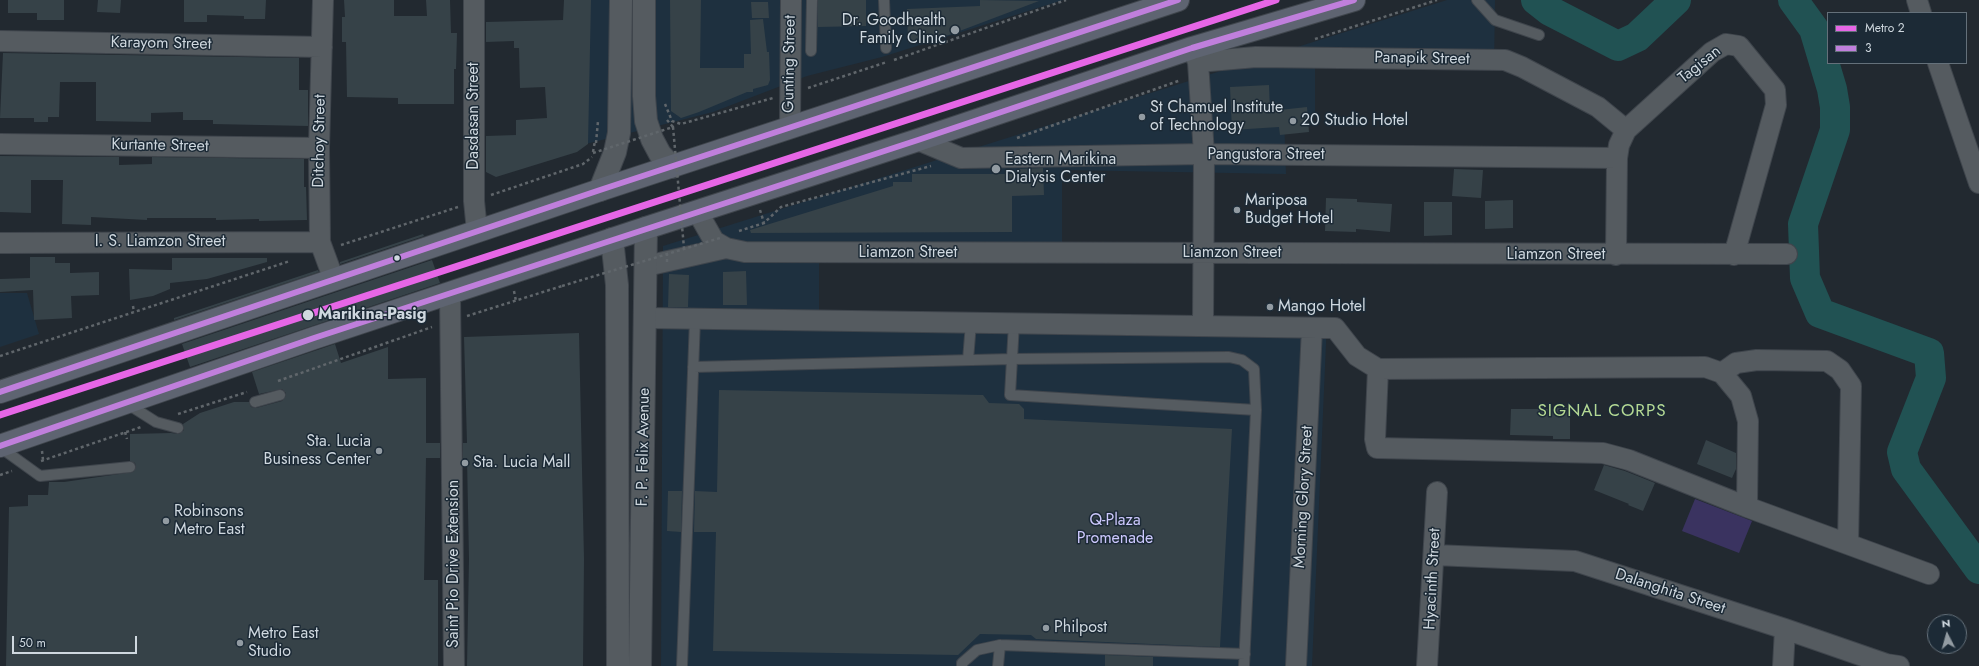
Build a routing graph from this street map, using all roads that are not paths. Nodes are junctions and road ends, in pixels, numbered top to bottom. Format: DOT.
graph roads {
  1 [pos="323,0"];
  2 [pos="474,0"];
  3 [pos="621,0"];
  4 [pos="644,0"];
  5 [pos="791,0"];
  6 [pos="812,0"];
  7 [pos="884,0"];
  8 [pos="1178,0"];
  9 [pos="1315,0"];
  10 [pos="1354,0"];
  11 [pos="1477,0"];
  12 [pos="1917,0"];
  13 [pos="1921,12"];
  14 [pos="1539,35"];
  15 [pos="0,41"];
  16 [pos="322,47"];
  17 [pos="886,48"];
  18 [pos="811,51"];
  19 [pos="1196,61"];
  20 [pos="1938,64"];
  21 [pos="790,127"];
  22 [pos="1626,130"];
  23 [pos="918,140"];
  24 [pos="0,144"];
  25 [pos="319,148"];
  26 [pos="1204,154"];
  27 [pos="1617,158"];
  28 [pos="672,167"];
  29 [pos="1979,183"];
  30 [pos="600,190"];
  31 [pos="697,211"];
  32 [pos="646,228"];
  33 [pos="477,231"];
  34 [pos="727,238"];
  35 [pos="612,239"];
  36 [pos="320,242"];
  37 [pos="0,243"];
  38 [pos="1204,253"];
  39 [pos="1787,254"];
  40 [pos="1616,255"];
  41 [pos="1734,255"];
  42 [pos="646,271"];
  43 [pos="334,280"];
  44 [pos="617,285"];
  45 [pos="450,294"];
  46 [pos="646,318"];
  47 [pos="695,319"];
  48 [pos="971,323"];
  49 [pos="1014,323"];
  50 [pos="1203,326"];
  51 [pos="1312,328"];
  52 [pos="1012,358"];
  53 [pos="968,360"];
  54 [pos="693,367"];
  55 [pos="1378,369"];
  56 [pos="1722,373"];
  57 [pos="0,392"];
  58 [pos="280,395"];
  59 [pos="255,402"];
  60 [pos="125,403"];
  61 [pos="1256,410"];
  62 [pos="178,428"];
  63 [pos="0,447"];
  64 [pos="130,466"];
  65 [pos="1437,492"];
  66 [pos="1747,507"];
  67 [pos="1848,544"];
  68 [pos="1435,555"];
  69 [pos="1929,574"];
  70 [pos="1784,628"];
  71 [pos="1000,645"];
  72 [pos="1245,654"];
  73 [pos="1891,665"];
  74 [pos="454,666"];
  75 [pos="618,666"];
  76 [pos="640,666"];
  77 [pos="682,666"];
  78 [pos="962,666"];
  79 [pos="998,666"];
  80 [pos="1244,666"];
  81 [pos="1296,666"];
  82 [pos="1427,666"];
  83 [pos="1783,666"];
  1 -- 16 [label="street, Ditchoy Street"];
  2 -- 33 [label="street, Dasdasan Street"];
  3 -- 30 [label="main road"];
  4 -- 28 [label="main road"];
  5 -- 21 [label="street, Gunting Street"];
  6 -- 18 [label="lane"];
  7 -- 17 [label="lane"];
  8 -- 21 [label="main road"];
  9 -- 19 [label="main road"];
  10 -- 19 [label="main road"];
  11 -- 14 [label="lane"];
  12 -- 13 [label="street"];
  15 -- 16 [label="street, Karayom Street"];
  16 -- 25 [label="street, Ditchoy Street"];
  19 -- 22 [label="street, Panapik Street"];
  19 -- 23 [label="main road"];
  19 -- 26 [label="street"];
  20 -- 29 [label="street"];
  21 -- 28 [label="main road"];
  22 -- 27 [label="street, Tagisan"];
  22 -- 41 [label="street, Tagisan"];
  23 -- 26 [label="street, Pangustora Street"];
  23 -- 31 [label="main road"];
  24 -- 25 [label="street, Kurtante Street"];
  25 -- 36 [label="street, Ditchoy Street"];
  26 -- 27 [label="street, Pangustora Street"];
  26 -- 38 [label="street"];
  27 -- 40 [label="street, Tagisan"];
  28 -- 30 [label="main road"];
  30 -- 33 [label="main road"];
  31 -- 32 [label="main road"];
  31 -- 34 [label="street, Liamzon Street"];
  32 -- 35 [label="main road"];
  32 -- 42 [label="main road, F. P. Felix Avenue"];
  33 -- 43 [label="main road"];
  34 -- 38 [label="street, Liamzon Street"];
  34 -- 42 [label="street"];
  35 -- 44 [label="main road, F. P. Felix Avenue"];
  35 -- 45 [label="main road"];
  36 -- 37 [label="street, I. S. Liamzon Street"];
  36 -- 43 [label="street, Ditchoy Street"];
  38 -- 40 [label="street, Liamzon Street"];
  38 -- 50 [label="street"];
  39 -- 41 [label="street, Liamzon Street"];
  40 -- 41 [label="street, Liamzon Street"];
  42 -- 44 [label="main road"];
  42 -- 46 [label="main road, F. P. Felix Avenue"];
  43 -- 57 [label="main road"];
  44 -- 75 [label="main road, F. P. Felix Avenue"];
  45 -- 60 [label="main road"];
  45 -- 74 [label="street, Saint Pio Drive Extension"];
  46 -- 47 [label="street"];
  46 -- 76 [label="main road, F. P. Felix Avenue"];
  47 -- 48 [label="street"];
  47 -- 54 [label="lane"];
  48 -- 49 [label="street"];
  48 -- 53 [label="lane"];
  49 -- 50 [label="street"];
  49 -- 52 [label="lane"];
  50 -- 51 [label="street"];
  51 -- 55 [label="street"];
  51 -- 81 [label="street, Morning Glory Street"];
  52 -- 53 [label="lane"];
  52 -- 61 [label="lane"];
  52 -- 61 [label="lane"];
  53 -- 54 [label="lane"];
  54 -- 77 [label="lane"];
  55 -- 56 [label="street"];
  55 -- 66 [label="street"];
  56 -- 66 [label="street"];
  56 -- 67 [label="street"];
  58 -- 59 [label="lane"];
  60 -- 62 [label="lane"];
  60 -- 63 [label="main road"];
  61 -- 72 [label="lane"];
  63 -- 64 [label="lane"];
  65 -- 68 [label="street, Hyacinth Street"];
  66 -- 67 [label="street"];
  67 -- 69 [label="street"];
  68 -- 70 [label="street, Dalanghita Street"];
  68 -- 82 [label="street, Hyacinth Street"];
  70 -- 73 [label="street, Dalanghita Street"];
  70 -- 83 [label="street"];
  71 -- 72 [label="lane"];
  71 -- 78 [label="lane"];
  71 -- 79 [label="lane"];
  72 -- 80 [label="lane"];
}
